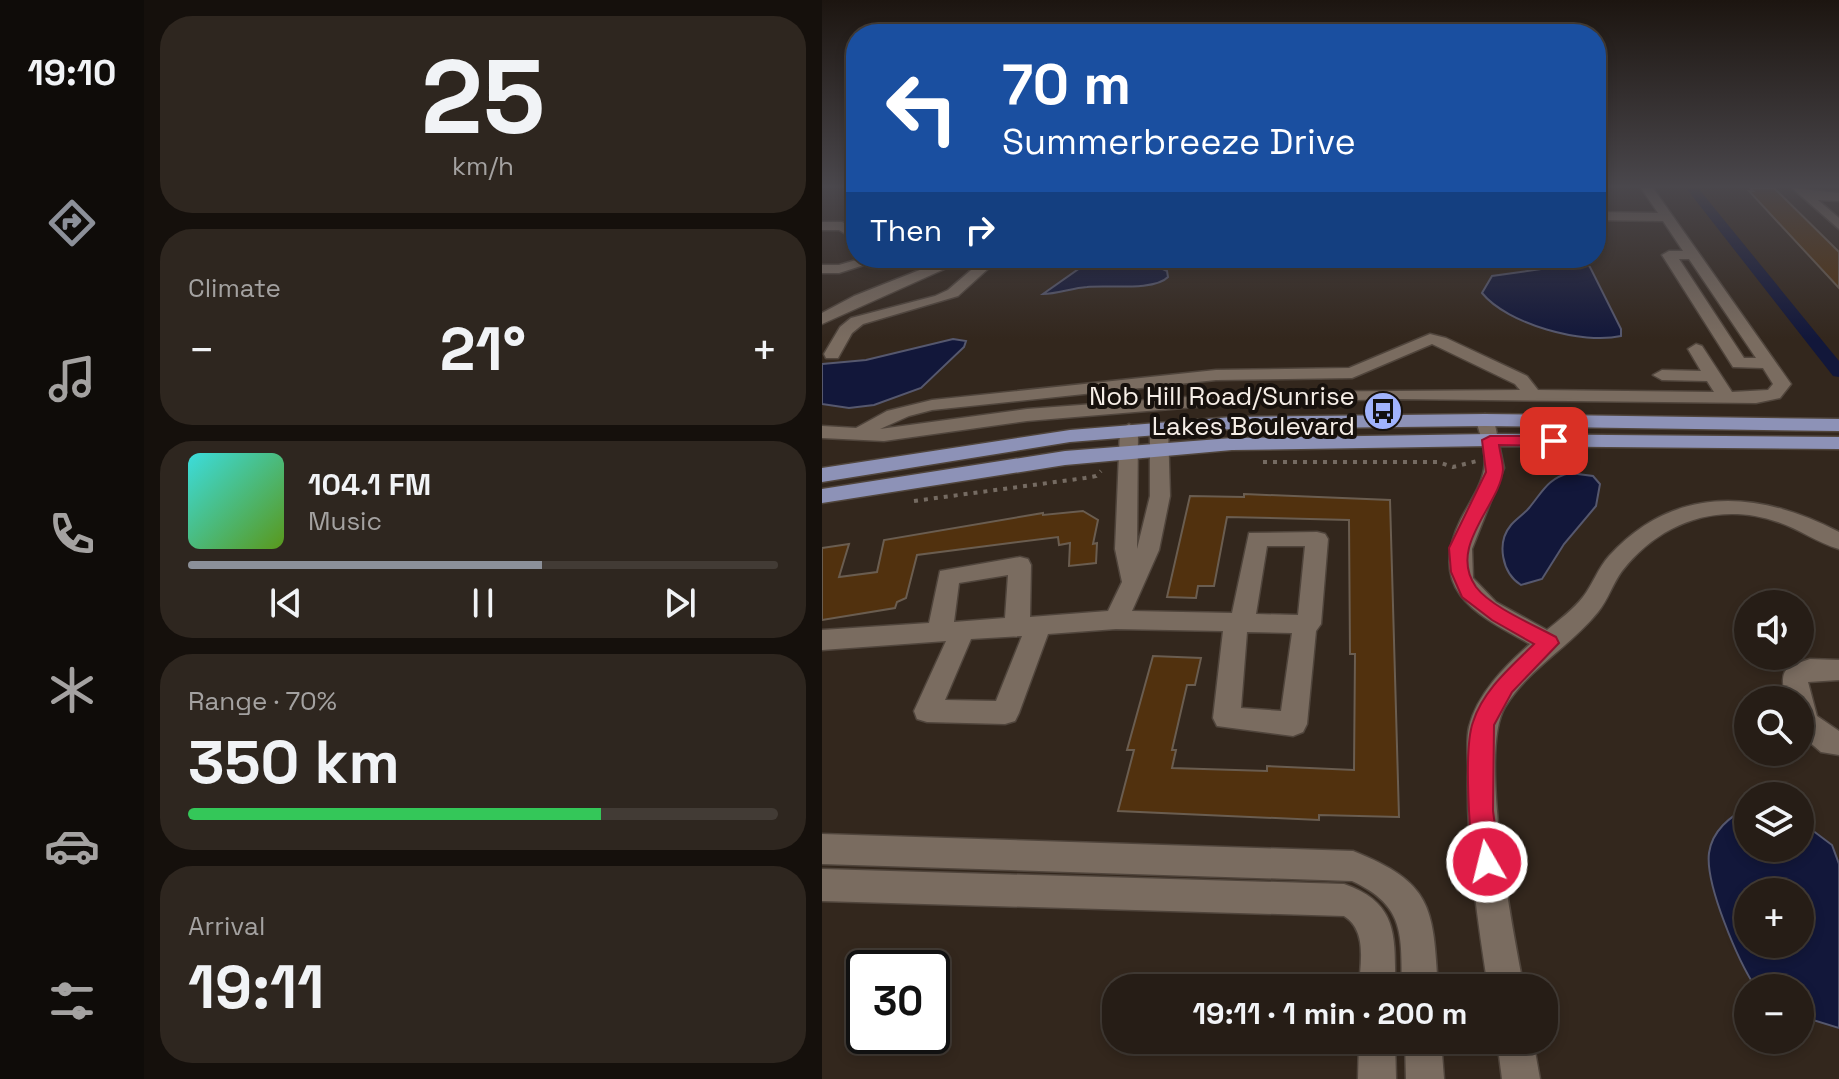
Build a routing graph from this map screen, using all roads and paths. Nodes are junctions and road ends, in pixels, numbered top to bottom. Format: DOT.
graph roads {
  1 [pos="1682,238"];
  2 [pos="1693,255"];
  3 [pos="846,267"];
  4 [pos="894,268"];
  5 [pos="917,268"];
  6 [pos="927,268"];
  7 [pos="982,268"];
  8 [pos="822,269"];
  9 [pos="903,275"];
  10 [pos="824,313"];
  11 [pos="857,321"];
  12 [pos="1696,349"];
  13 [pos="832,354"];
  14 [pos="1767,363"];
  15 [pos="1662,375"];
  16 [pos="1713,376"];
  17 [pos="1533,395"];
  18 [pos="1726,397"];
  19 [pos="1839,425"];
  20 [pos="822,432"];
  21 [pos="858,435"];
  22 [pos="1160,438"];
  23 [pos="1489,439"];
  24 [pos="1839,443"];
  25 [pos="1128,449"];
  26 [pos="1260,462"];
  27 [pos="822,475"];
  28 [pos="822,496"];
  29 [pos="910,502"];
  30 [pos="1839,541"];
  31 [pos="1132,579"];
  32 [pos="1116,620"];
  33 [pos="1239,622"];
  34 [pos="1293,623"];
  35 [pos="1028,626"];
  36 [pos="952,631"];
  37 [pos="822,640"];
  38 [pos="1548,643"];
  39 [pos="1839,670"];
  40 [pos="1796,686"];
  41 [pos="1814,729"];
  42 [pos="1839,743"];
  43 [pos="822,849"];
  44 [pos="1243,862"];
  45 [pos="822,885"];
  46 [pos="1239,898"];
  47 [pos="1376,974"];
  48 [pos="1419,974"];
  49 [pos="1504,974"];
  50 [pos="1377,1054"];
  51 [pos="1424,1054"];
  52 [pos="1517,1054"];
  53 [pos="1377,1079"];
  54 [pos="1425,1079"];
  55 [pos="1521,1079"];
  1 -- 2 [label="street"];
  2 -- 14 [label="street"];
  2 -- 14 [label="street"];
  3 -- 8 [label="street"];
  4 -- 9 [label="street"];
  5 -- 9 [label="street"];
  6 -- 9 [label="street"];
  7 -- 11 [label="street"];
  9 -- 10 [label="street"];
  10 -- 11 [label="street"];
  11 -- 13 [label="street"];
  12 -- 16 [label="street"];
  14 -- 18 [label="street"];
  15 -- 16 [label="street"];
  16 -- 18 [label="street"];
  17 -- 18 [label="street"];
  17 -- 21 [label="street"];
  17 -- 21 [label="street"];
  19 -- 23 [label="main road"];
  20 -- 21 [label="street"];
  22 -- 23 [label="main road"];
  22 -- 25 [label="main road"];
  22 -- 31 [label="street"];
  23 -- 24 [label="main road"];
  23 -- 26 [label="path"];
  23 -- 38 [label="street"];
  25 -- 27 [label="main road"];
  25 -- 28 [label="main road"];
  25 -- 29 [label="path"];
  25 -- 31 [label="street"];
  30 -- 38 [label="street"];
  31 -- 32 [label="street"];
  32 -- 33 [label="street"];
  32 -- 35 [label="street"];
  33 -- 34 [label="street"];
  33 -- 34 [label="street"];
  33 -- 34 [label="street"];
  35 -- 36 [label="street"];
  35 -- 36 [label="street"];
  35 -- 36 [label="street"];
  36 -- 37 [label="street"];
  38 -- 49 [label="street"];
  39 -- 40 [label="street"];
  41 -- 42 [label="street"];
  43 -- 44 [label="street"];
  44 -- 46 [label="street"];
  44 -- 48 [label="street"];
  45 -- 46 [label="street"];
  46 -- 47 [label="street"];
  50 -- 53 [label="street"];
  51 -- 54 [label="street"];
  52 -- 55 [label="street"];
}
